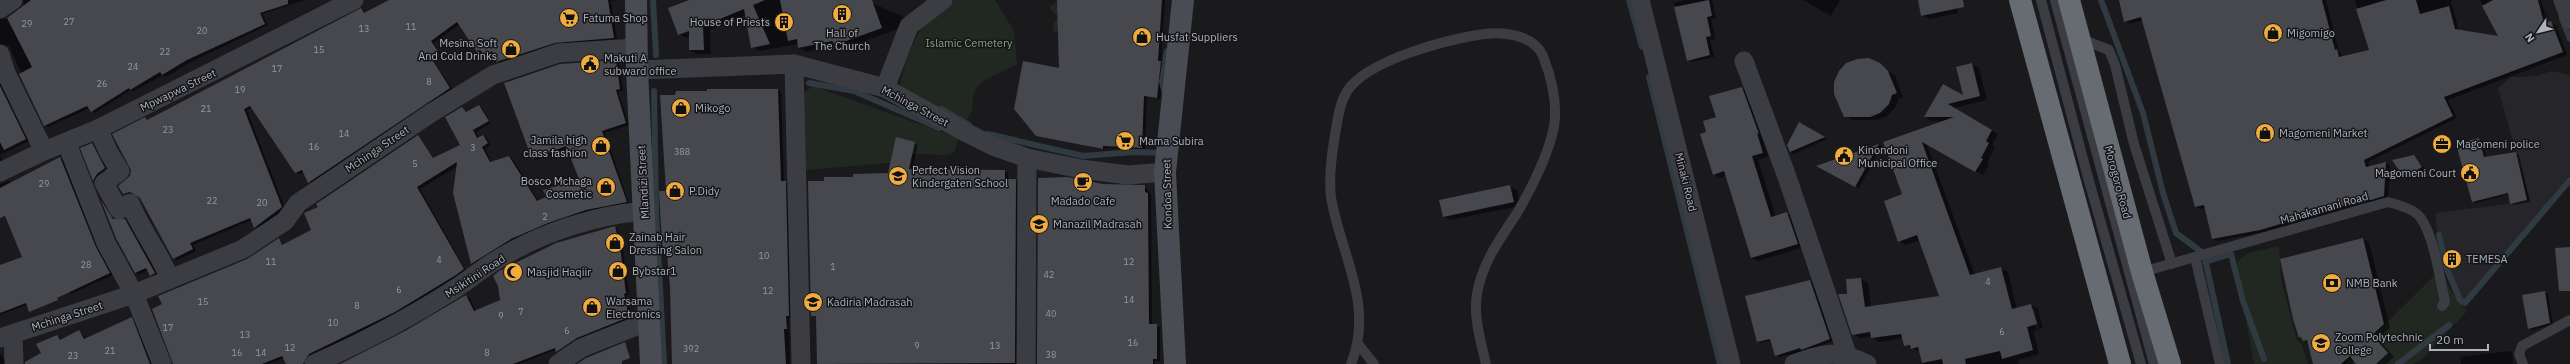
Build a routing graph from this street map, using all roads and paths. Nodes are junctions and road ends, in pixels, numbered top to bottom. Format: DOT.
graph roads {
  1 [pos="13,0"];
  2 [pos="354,0"];
  3 [pos="636,0"];
  4 [pos="943,0"];
  5 [pos="1183,0"];
  6 [pos="1640,0"];
  7 [pos="2020,0"];
  8 [pos="2041,0"];
  9 [pos="2055,0"];
  10 [pos="2069,0"];
  11 [pos="2563,0"];
  12 [pos="0,9"];
  13 [pos="2570,19"];
  14 [pos="2079,38"];
  15 [pos="637,48"];
  16 [pos="0,54"];
  17 [pos="1744,61"];
  18 [pos="794,64"];
  19 [pos="637,70"];
  20 [pos="886,88"];
  21 [pos="98,129"];
  22 [pos="67,144"];
  23 [pos="44,151"];
  24 [pos="1027,158"];
  25 [pos="0,172"];
  26 [pos="1165,172"];
  27 [pos="645,211"];
  28 [pos="2194,257"];
  29 [pos="2172,264"];
  30 [pos="2142,272"];
  31 [pos="170,279"];
  32 [pos="134,294"];
  33 [pos="2442,306"];
  34 [pos="649,320"];
  35 [pos="2570,320"];
  36 [pos="6,336"];
  37 [pos="1359,345"];
  38 [pos="1846,354"];
  39 [pos="337,359"];
  40 [pos="14,364"];
  41 [pos="162,364"];
  42 [pos="314,364"];
  43 [pos="558,364"];
  44 [pos="651,364"];
  45 [pos="801,364"];
  46 [pos="1026,364"];
  47 [pos="1175,364"];
  48 [pos="1352,364"];
  49 [pos="1374,364"];
  50 [pos="1486,364"];
  51 [pos="1731,364"];
  52 [pos="1794,364"];
  53 [pos="1867,364"];
  54 [pos="2120,364"];
  55 [pos="2141,364"];
  56 [pos="2154,364"];
  57 [pos="2170,364"];
  58 [pos="2220,364"];
  59 [pos="2523,364"];
  1 -- 12 [label="street"];
  2 -- 21 [label="street, Mpwapwa Street"];
  3 -- 15 [label="street, Mlandizi Street"];
  4 -- 20 [label="street"];
  5 -- 26 [label="street, Kondoa Street"];
  6 -- 51 [label="street, Minaki Road"];
  7 -- 54 [label="highway"];
  8 -- 55 [label="lane"];
  9 -- 56 [label="lane, Morogoro Road"];
  10 -- 14 [label="highway, Morogoro Road"];
  11 -- 13 [label="street"];
  14 -- 29 [label="lane"];
  14 -- 30 [label="highway, Morogoro Road"];
  15 -- 19 [label="street, Mlandizi Street"];
  15 -- 31 [label="street, Mchinga Street"];
  16 -- 23 [label="street"];
  17 -- 38 [label="street"];
  18 -- 19 [label="street, Mchinga Street"];
  18 -- 20 [label="street, Mchinga Street"];
  18 -- 45 [label="street"];
  19 -- 27 [label="street, Mlandizi Street"];
  20 -- 24 [label="street, Mchinga Street"];
  21 -- 22 [label="street, Mpwapwa Street"];
  21 -- 31 [label="street"];
  22 -- 23 [label="street, Mpwapwa Street"];
  22 -- 32 [label="street"];
  23 -- 25 [label="street, Mpwapwa Street"];
  24 -- 26 [label="street, Mchinga Street"];
  24 -- 46 [label="street"];
  26 -- 47 [label="street, Kondoa Street"];
  27 -- 34 [label="street, Mlandizi Street"];
  27 -- 39 [label="street, Msikitini Road"];
  28 -- 29 [label="lane, Mahakamani Road"];
  28 -- 33 [label="lane, Mahakamani Road"];
  28 -- 58 [label="lane"];
  29 -- 30 [label="lane, Mahakamani Road"];
  30 -- 57 [label="highway, Morogoro Road"];
  31 -- 32 [label="street, Mchinga Street"];
  32 -- 36 [label="street, Mchinga Street"];
  32 -- 41 [label="street"];
  34 -- 43 [label="street"];
  34 -- 44 [label="street, Mlandizi Street"];
  35 -- 59 [label="lane"];
  36 -- 40 [label="street"];
  37 -- 48 [label="lane"];
  37 -- 49 [label="lane"];
  37 -- 50 [label="lane"];
  38 -- 52 [label="street"];
  38 -- 53 [label="street"];
  39 -- 42 [label="street, Msikitini Road"];
}
